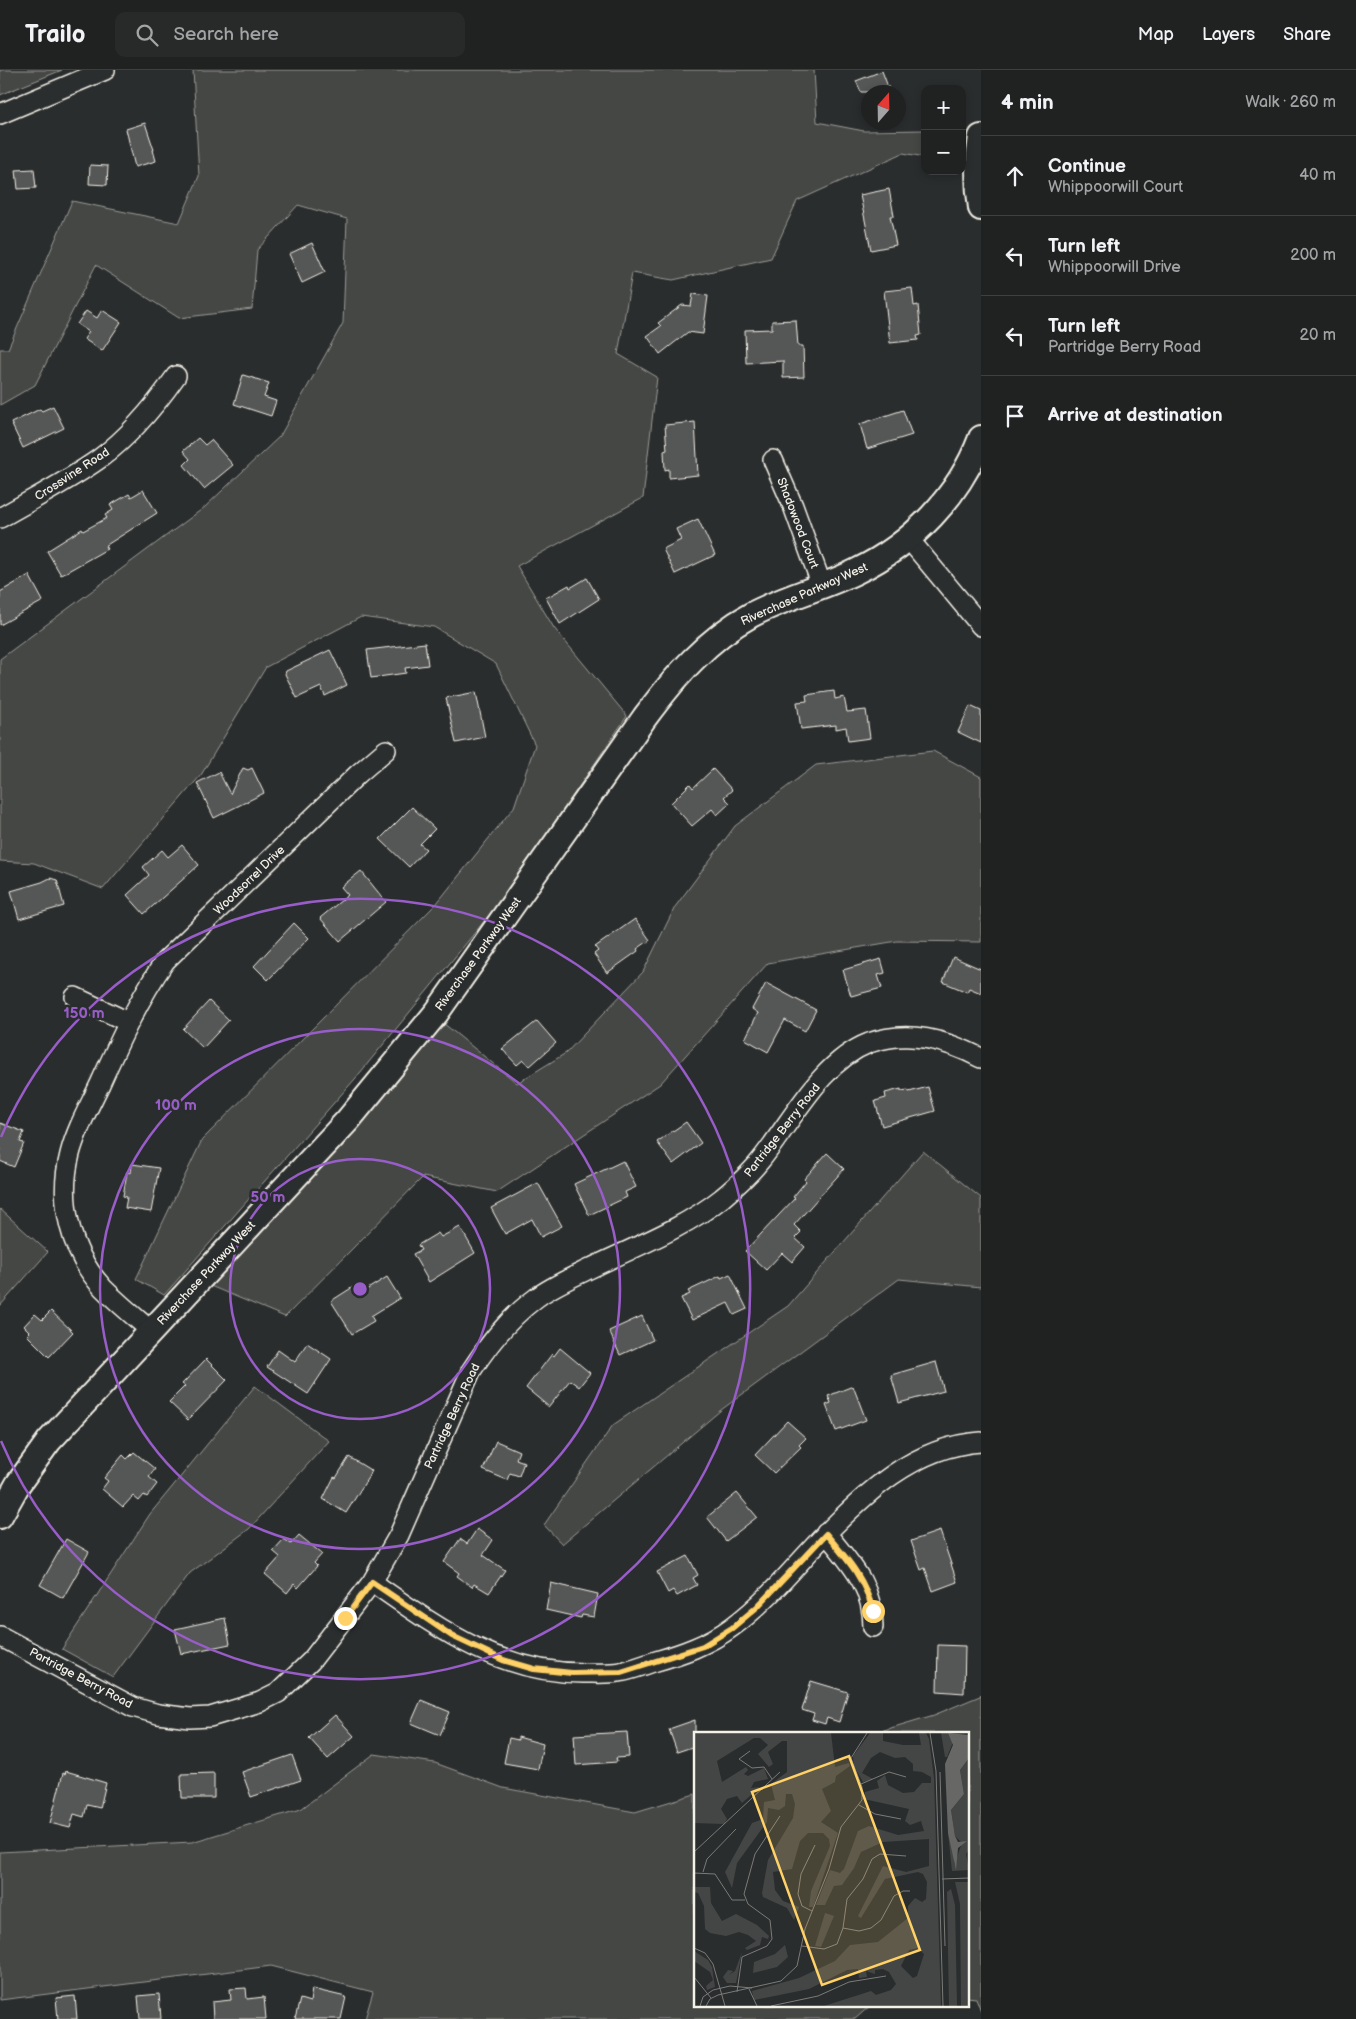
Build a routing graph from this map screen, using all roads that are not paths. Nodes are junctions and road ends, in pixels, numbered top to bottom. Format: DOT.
graph roads {
  1 [pos="105,70"];
  2 [pos="0,114"];
  3 [pos="981,137"];
  4 [pos="981,208"];
  5 [pos="176,376"];
  6 [pos="981,438"];
  7 [pos="773,460"];
  8 [pos="0,518"];
  9 [pos="908,538"];
  10 [pos="822,586"];
  11 [pos="981,626"];
  12 [pos="386,750"];
  13 [pos="75,997"];
  14 [pos="128,1022"];
  15 [pos="981,1058"];
  16 [pos="151,1331"];
  17 [pos="981,1442"];
  18 [pos="0,1516"];
  19 [pos="826,1534"];
  20 [pos="372,1582"];
  21 [pos="873,1627"];
  22 [pos="0,1636"];
  1 -- 2 [label="street"];
  3 -- 4 [label="street"];
  5 -- 8 [label="street, Crossvine Road"];
  6 -- 9 [label="street, Riverchase Parkway West"];
  7 -- 10 [label="street, Shadowood Court"];
  9 -- 10 [label="street, Riverchase Parkway West"];
  9 -- 11 [label="street"];
  10 -- 16 [label="street, Riverchase Parkway West"];
  12 -- 14 [label="street, Woodsorrel Drive"];
  13 -- 14 [label="street"];
  14 -- 16 [label="street, Woodsorrel Drive"];
  15 -- 20 [label="street, Partridge Berry Road"];
  16 -- 18 [label="street, Riverchase Parkway West"];
  17 -- 19 [label="street"];
  19 -- 20 [label="street"];
  19 -- 21 [label="street"];
  20 -- 22 [label="street, Partridge Berry Road"];
}
